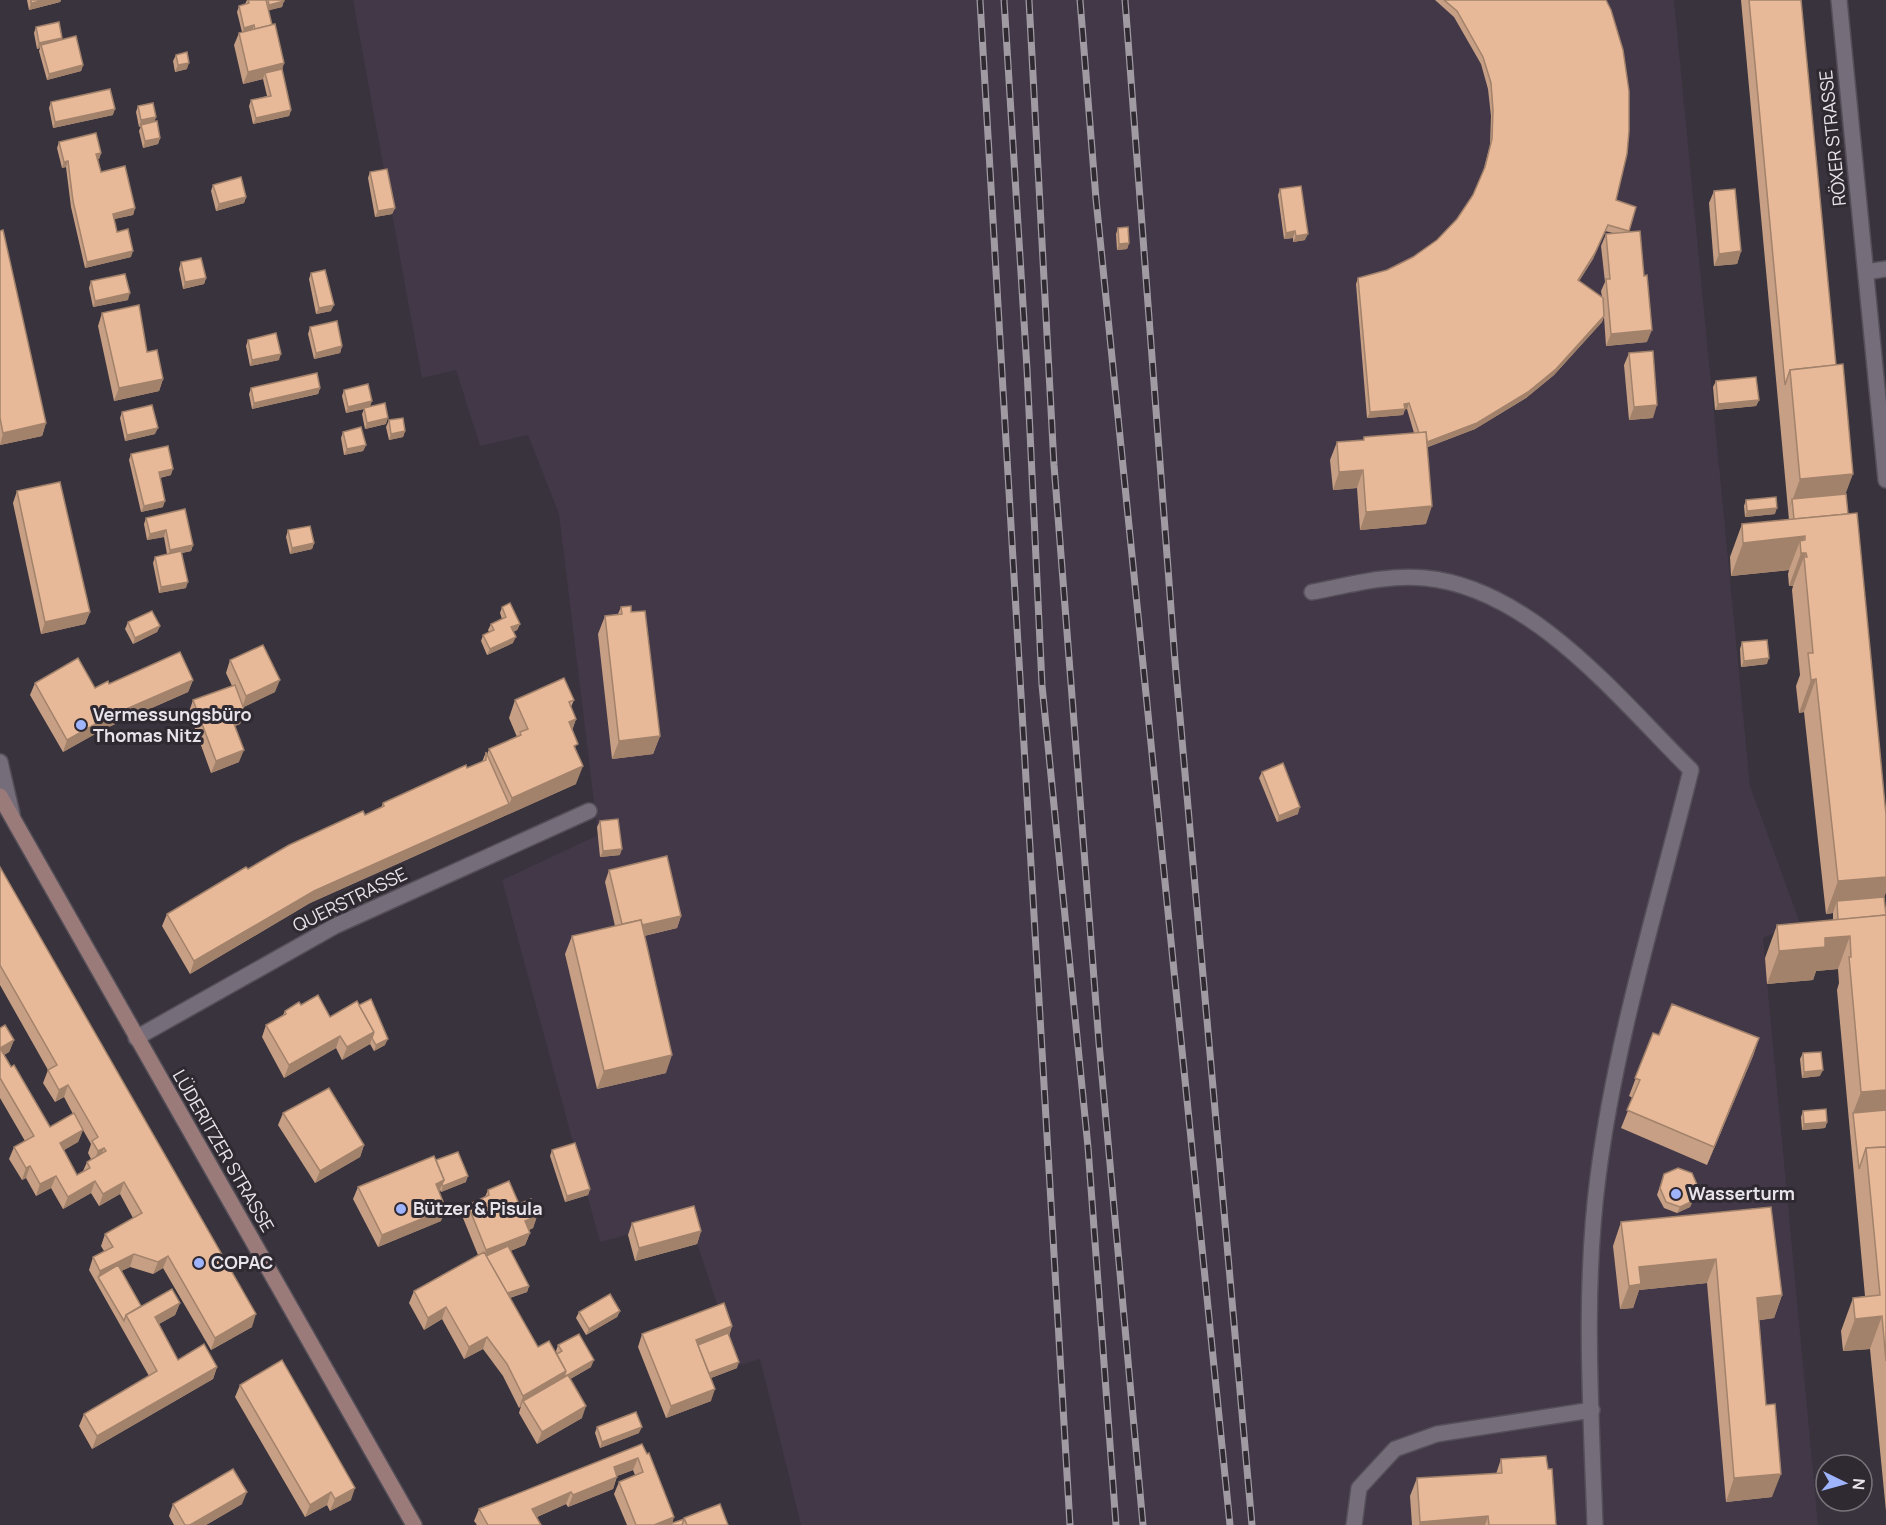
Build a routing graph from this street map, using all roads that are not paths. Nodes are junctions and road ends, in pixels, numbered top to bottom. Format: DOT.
graph roads {
  1 [pos="1839,0"];
  2 [pos="1886,269"];
  3 [pos="1866,272"];
  4 [pos="1886,480"];
  5 [pos="1312,592"];
  6 [pos="0,762"];
  7 [pos="0,796"];
  8 [pos="589,811"];
  9 [pos="13,820"];
  10 [pos="136,1038"];
  11 [pos="1592,1410"];
  12 [pos="414,1525"];
  13 [pos="1354,1525"];
  14 [pos="1595,1525"];
  1 -- 3 [label="street, RÖXER STRASSE"];
  2 -- 3 [label="street"];
  3 -- 4 [label="street, RÖXER STRASSE"];
  5 -- 11 [label="street"];
  6 -- 9 [label="street"];
  7 -- 9 [label="main road, LÜDERITZER STRASSE"];
  8 -- 10 [label="street, QUERSTRASSE"];
  9 -- 10 [label="main road, LÜDERITZER STRASSE"];
  10 -- 12 [label="main road, LÜDERITZER STRASSE"];
  11 -- 13 [label="street"];
  11 -- 14 [label="street"];
}
